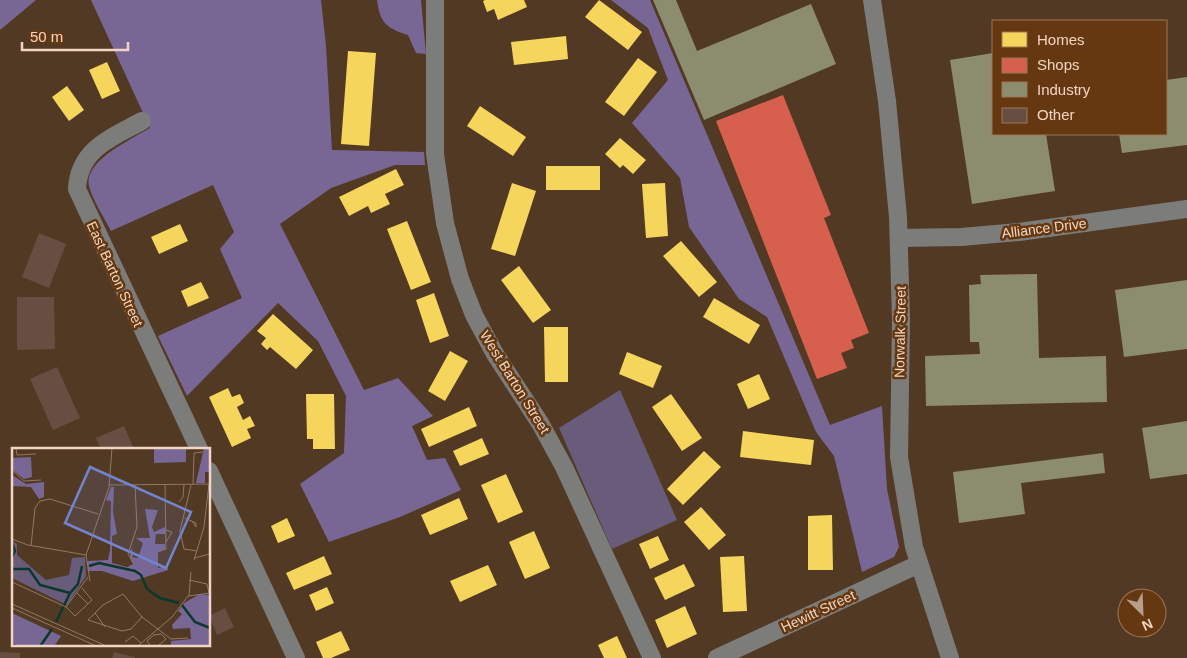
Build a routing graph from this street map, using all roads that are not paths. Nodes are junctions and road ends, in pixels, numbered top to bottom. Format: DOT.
graph roads {
  1 [pos="434,0"];
  2 [pos="872,0"];
  3 [pos="142,121"];
  4 [pos="1187,209"];
  5 [pos="899,238"];
  6 [pos="198,448"];
  7 [pos="210,473"];
  8 [pos="919,564"];
  9 [pos="296,658"];
  10 [pos="652,658"];
  11 [pos="717,658"];
  12 [pos="950,658"];
  1 -- 10 [label="street, West Barton Street"];
  2 -- 5 [label="street, Norwalk Street"];
  3 -- 6 [label="street, East Barton Street"];
  4 -- 5 [label="street, Alliance Drive"];
  5 -- 8 [label="street, Norwalk Street"];
  7 -- 9 [label="street"];
  8 -- 11 [label="street, Hewitt Street"];
  8 -- 12 [label="street, Norwalk Street"];
}
